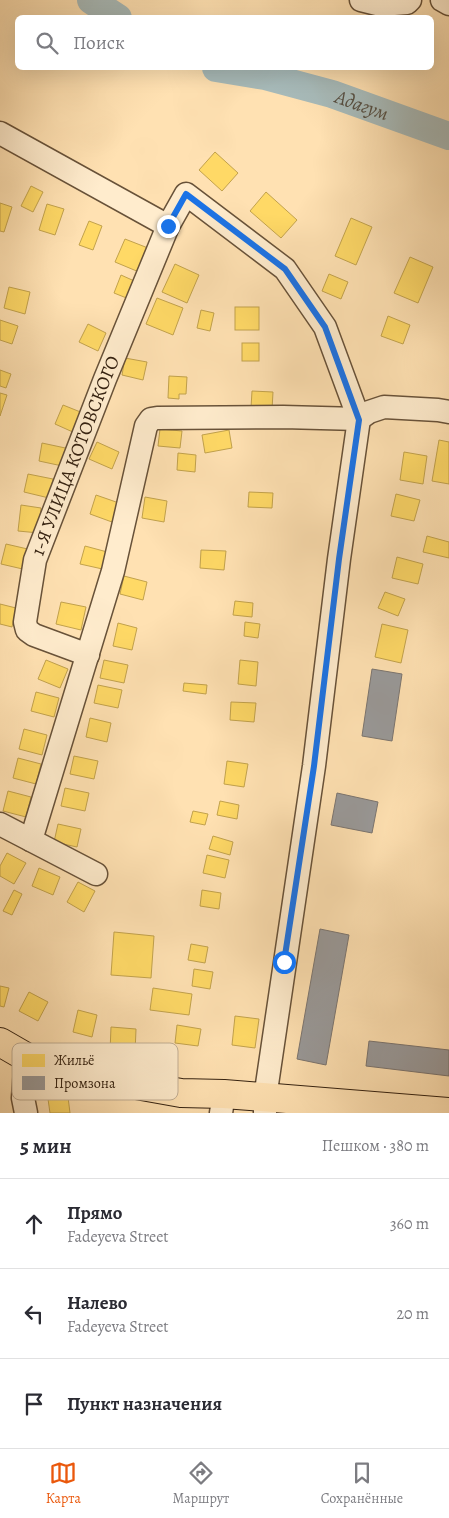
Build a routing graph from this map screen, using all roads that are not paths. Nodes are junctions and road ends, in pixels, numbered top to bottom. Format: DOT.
graph roads {
  1 [pos="361,0"];
  2 [pos="410,0"];
  3 [pos="442,0"];
  4 [pos="449,4"];
  5 [pos="0,133"];
  6 [pos="168,226"];
  7 [pos="449,412"];
  8 [pos="359,420"];
  9 [pos="88,655"];
  10 [pos="0,824"];
  11 [pos="31,840"];
  12 [pos="96,874"];
  13 [pos="0,1042"];
  14 [pos="12,1049"];
  15 [pos="178,1092"];
  16 [pos="23,1100"];
  17 [pos="222,1103"];
  18 [pos="265,1106"];
  19 [pos="449,1112"];
  20 [pos="26,1113"];
  1 -- 2 [label="street"];
  3 -- 4 [label="street"];
  5 -- 6 [label="street"];
  6 -- 8 [label="street"];
  6 -- 9 [label="street, 1-Я УЛИЦА КОТОВСКОГО"];
  7 -- 8 [label="street"];
  8 -- 9 [label="street"];
  8 -- 18 [label="street"];
  9 -- 11 [label="street"];
  10 -- 11 [label="street"];
  11 -- 12 [label="street"];
  13 -- 14 [label="main road"];
  15 -- 17 [label="main road"];
  16 -- 20 [label="street"];
  17 -- 18 [label="main road"];
  18 -- 19 [label="main road"];
}
